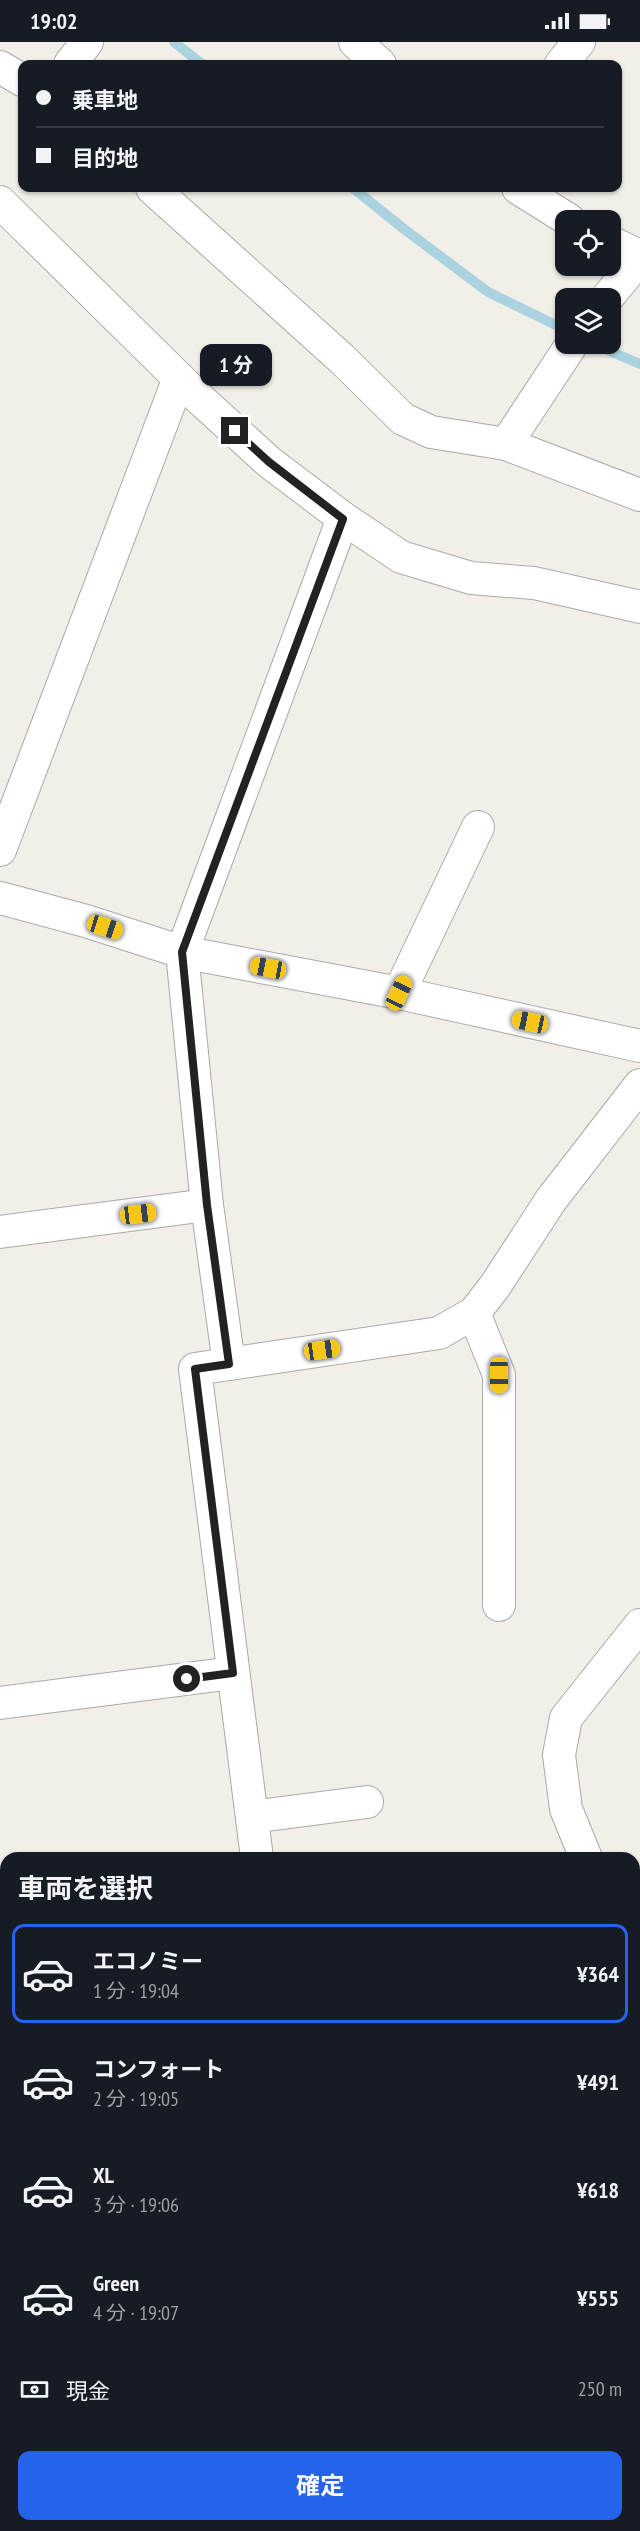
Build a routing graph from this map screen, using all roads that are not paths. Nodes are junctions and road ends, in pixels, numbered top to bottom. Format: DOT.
graph roads {
  1 [pos="87,42"];
  2 [pos="355,42"];
  3 [pos="579,42"];
  4 [pos="73,60"];
  5 [pos="375,60"];
  6 [pos="564,60"];
  7 [pos="0,67"];
  8 [pos="18,78"];
  9 [pos="156,192"];
  10 [pos="524,192"];
  11 [pos="0,202"];
  12 [pos="555,211"];
  13 [pos="621,248"];
  14 [pos="640,257"];
  15 [pos="615,288"];
  16 [pos="565,354"];
  17 [pos="179,378"];
  18 [pos="506,444"];
  19 [pos="640,495"];
  20 [pos="343,519"];
  21 [pos="640,608"];
  22 [pos="478,827"];
  23 [pos="0,850"];
  24 [pos="0,898"];
  25 [pos="182,952"];
  26 [pos="399,993"];
  27 [pos="640,1046"];
  28 [pos="640,1085"];
  29 [pos="207,1205"];
  30 [pos="0,1232"];
  31 [pos="474,1313"];
  32 [pos="229,1364"];
  33 [pos="499,1605"];
  34 [pos="640,1625"];
  35 [pos="233,1673"];
  36 [pos="0,1703"];
  37 [pos="367,1802"];
  38 [pos="252,1817"];
  39 [pos="256,1852"];
  40 [pos="584,1852"];
  1 -- 4 [label="street"];
  2 -- 5 [label="street"];
  3 -- 6 [label="street"];
  7 -- 8 [label="street"];
  9 -- 18 [label="street"];
  10 -- 12 [label="street"];
  11 -- 17 [label="street"];
  13 -- 14 [label="street"];
  14 -- 15 [label="street"];
  16 -- 18 [label="street"];
  17 -- 20 [label="street"];
  17 -- 23 [label="street"];
  18 -- 19 [label="street"];
  20 -- 21 [label="street"];
  20 -- 25 [label="street"];
  22 -- 26 [label="street"];
  24 -- 25 [label="street"];
  25 -- 26 [label="street"];
  25 -- 29 [label="street"];
  26 -- 27 [label="street"];
  28 -- 31 [label="street"];
  29 -- 30 [label="street"];
  29 -- 32 [label="street"];
  31 -- 32 [label="street"];
  31 -- 33 [label="street"];
  32 -- 35 [label="street"];
  34 -- 40 [label="street"];
  35 -- 36 [label="street"];
  35 -- 38 [label="street"];
  37 -- 38 [label="street"];
  38 -- 39 [label="street"];
}
